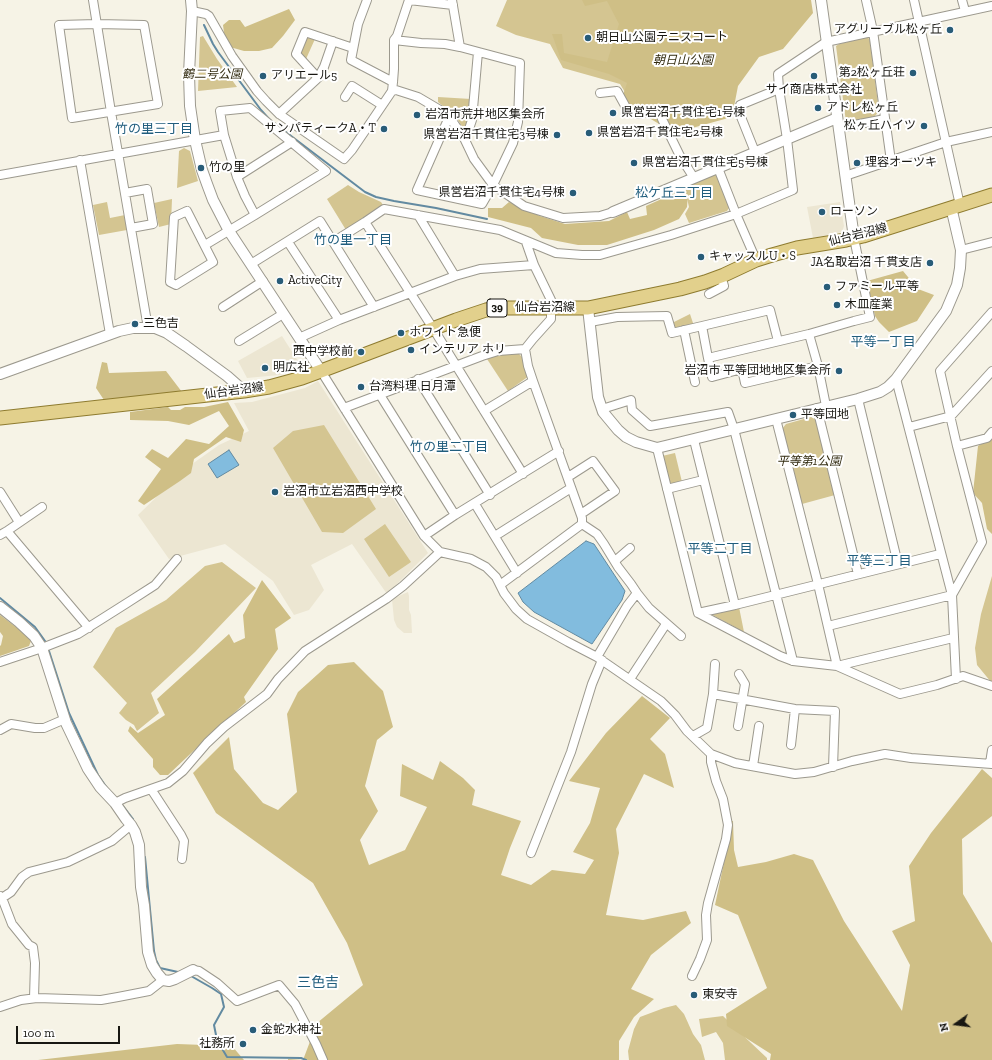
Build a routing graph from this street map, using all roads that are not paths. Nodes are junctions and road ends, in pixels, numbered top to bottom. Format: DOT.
graph roads {
  1 [pos="93,0"];
  2 [pos="192,0"];
  3 [pos="367,0"];
  4 [pos="409,0"];
  5 [pos="821,0"];
  6 [pos="866,0"];
  7 [pos="914,0"];
  8 [pos="962,0"];
  9 [pos="452,3"];
  10 [pos="992,6"];
  11 [pos="192,11"];
  12 [pos="965,11"];
  13 [pos="918,22"];
  14 [pos="96,24"];
  15 [pos="873,31"];
  16 [pos="394,40"];
  17 [pos="333,41"];
  18 [pos="826,42"];
  19 [pos="460,47"];
  20 [pos="353,48"];
  21 [pos="478,52"];
  22 [pos="318,78"];
  23 [pos="394,82"];
  24 [pos="779,89"];
  25 [pos="392,91"];
  26 [pos="600,93"];
  27 [pos="345,97"];
  28 [pos="382,105"];
  29 [pos="658,111"];
  30 [pos="111,112"];
  31 [pos="279,114"];
  32 [pos="449,117"];
  33 [pos="662,119"];
  34 [pos="885,119"];
  35 [pos="838,123"];
  36 [pos="992,132"];
  37 [pos="224,135"];
  38 [pos="464,138"];
  39 [pos="787,139"];
  40 [pos="195,140"];
  41 [pos="292,142"];
  42 [pos="946,142"];
  43 [pos="755,152"];
  44 [pos="118,153"];
  45 [pos="80,160"];
  46 [pos="891,161"];
  47 [pos="718,168"];
  48 [pos="0,175"];
  49 [pos="845,176"];
  50 [pos="237,177"];
  51 [pos="694,178"];
  52 [pos="493,185"];
  53 [pos="125,193"];
  54 [pos="992,195"];
  55 [pos="956,206"];
  56 [pos="613,212"];
  57 [pos="418,214"];
  58 [pos="736,214"];
  59 [pos="255,215"];
  60 [pos="365,222"];
  61 [pos="131,228"];
  62 [pos="229,231"];
  63 [pos="854,238"];
  64 [pos="288,242"];
  65 [pos="333,242"];
  66 [pos="526,242"];
  67 [pos="992,242"];
  68 [pos="205,245"];
  69 [pos="961,250"];
  70 [pos="756,260"];
  71 [pos="251,264"];
  72 [pos="534,265"];
  73 [pos="455,276"];
  74 [pos="721,276"];
  75 [pos="262,282"];
  76 [pos="410,293"];
  77 [pos="709,294"];
  78 [pos="223,306"];
  79 [pos="374,307"];
  80 [pos="551,308"];
  81 [pos="588,308"];
  82 [pos="992,312"];
  83 [pos="284,314"];
  84 [pos="339,320"];
  85 [pos="590,322"];
  86 [pos="702,326"];
  87 [pos="148,328"];
  88 [pos="433,329"];
  89 [pos="684,330"];
  90 [pos="110,334"];
  91 [pos="809,334"];
  92 [pos="298,338"];
  93 [pos="240,341"];
  94 [pos="778,341"];
  95 [pos="525,349"];
  96 [pos="708,358"];
  97 [pos="455,365"];
  98 [pos="818,366"];
  99 [pos="321,371"];
  100 [pos="992,371"];
  101 [pos="0,374"];
  102 [pos="896,378"];
  103 [pos="418,379"];
  104 [pos="532,381"];
  105 [pos="695,382"];
  106 [pos="244,391"];
  107 [pos="880,392"];
  108 [pos="380,394"];
  109 [pos="858,399"];
  110 [pos="901,399"];
  111 [pos="821,407"];
  112 [pos="344,408"];
  113 [pos="602,409"];
  114 [pos="484,411"];
  115 [pos="951,416"];
  116 [pos="0,418"];
  117 [pos="776,419"];
  118 [pos="909,427"];
  119 [pos="734,429"];
  120 [pos="992,432"];
  121 [pos="694,440"];
  122 [pos="957,446"];
  123 [pos="656,448"];
  124 [pos="559,451"];
  125 [pos="523,474"];
  126 [pos="568,477"];
  127 [pos="704,480"];
  128 [pos="571,488"];
  129 [pos="666,489"];
  130 [pos="0,492"];
  131 [pos="490,495"];
  132 [pos="475,504"];
  133 [pos="42,507"];
  134 [pos="581,514"];
  135 [pos="455,516"];
  136 [pos="19,522"];
  137 [pos="582,524"];
  138 [pos="3,533"];
  139 [pos="424,536"];
  140 [pos="494,536"];
  141 [pos="630,548"];
  142 [pos="440,552"];
  143 [pos="940,554"];
  144 [pos="177,560"];
  145 [pos="615,561"];
  146 [pos="898,564"];
  147 [pos="517,573"];
  148 [pos="858,574"];
  149 [pos="818,584"];
  150 [pos="500,586"];
  151 [pos="637,593"];
  152 [pos="776,594"];
  153 [pos="952,595"];
  154 [pos="735,605"];
  155 [pos="0,607"];
  156 [pos="698,613"];
  157 [pos="666,624"];
  158 [pos="828,626"];
  159 [pos="88,628"];
  160 [pos="681,636"];
  161 [pos="953,638"];
  162 [pos="42,648"];
  163 [pos="599,658"];
  164 [pos="0,662"];
  165 [pos="793,662"];
  166 [pos="715,664"];
  167 [pos="837,666"];
  168 [pos="739,674"];
  169 [pos="630,679"];
  170 [pos="956,679"];
  171 [pos="992,686"];
  172 [pos="713,694"];
  173 [pos="742,700"];
  174 [pos="795,709"];
  175 [pos="65,719"];
  176 [pos="738,726"];
  177 [pos="759,726"];
  178 [pos="0,730"];
  179 [pos="693,736"];
  180 [pos="791,745"];
  181 [pos="992,750"];
  182 [pos="711,754"];
  183 [pos="991,763"];
  184 [pos="754,766"];
  185 [pos="832,767"];
  186 [pos="151,788"];
  187 [pos="115,803"];
  188 [pos="131,825"];
  189 [pos="531,853"];
  190 [pos="182,859"];
  191 [pos="1,897"];
  192 [pos="193,970"];
  193 [pos="692,976"];
  194 [pos="164,980"];
  195 [pos="34,998"];
  196 [pos="0,1006"];
  197 [pos="323,1060"];
  1 -- 14 [label="street"];
  2 -- 11 [label="street"];
  3 -- 20 [label="street"];
  4 -- 9 [label="street"];
  4 -- 16 [label="street"];
  5 -- 18 [label="street"];
  6 -- 15 [label="street"];
  7 -- 13 [label="street"];
  8 -- 12 [label="street"];
  9 -- 19 [label="street"];
  10 -- 12 [label="street"];
  11 -- 31 [label="street"];
  11 -- 40 [label="street"];
  12 -- 13 [label="street"];
  13 -- 15 [label="street"];
  13 -- 42 [label="street"];
  14 -- 30 [label="street"];
  14 -- 30 [label="street"];
  14 -- 30 [label="street"];
  15 -- 18 [label="street"];
  15 -- 34 [label="street"];
  16 -- 19 [label="street"];
  16 -- 23 [label="street"];
  17 -- 20 [label="street"];
  17 -- 22 [label="street"];
  17 -- 22 [label="street"];
  18 -- 24 [label="street"];
  18 -- 35 [label="street"];
  19 -- 21 [label="street"];
  20 -- 23 [label="street"];
  21 -- 38 [label="street"];
  21 -- 52 [label="street"];
  22 -- 31 [label="street"];
  23 -- 25 [label="street"];
  24 -- 39 [label="street"];
  24 -- 43 [label="street"];
  25 -- 28 [label="street"];
  25 -- 32 [label="street"];
  26 -- 29 [label="street"];
  27 -- 28 [label="street"];
  28 -- 31 [label="street"];
  30 -- 44 [label="street"];
  32 -- 38 [label="street"];
  32 -- 52 [label="street"];
  33 -- 51 [label="street"];
  34 -- 35 [label="street"];
  34 -- 46 [label="street"];
  35 -- 39 [label="street"];
  35 -- 49 [label="street"];
  36 -- 42 [label="street"];
  37 -- 40 [label="street"];
  37 -- 41 [label="street"];
  37 -- 50 [label="street"];
  38 -- 52 [label="street"];
  39 -- 43 [label="street"];
  39 -- 58 [label="street"];
  40 -- 44 [label="street"];
  40 -- 62 [label="street"];
  41 -- 50 [label="street"];
  41 -- 59 [label="street"];
  42 -- 46 [label="street"];
  42 -- 55 [label="street"];
  43 -- 47 [label="street"];
  44 -- 45 [label="street"];
  44 -- 53 [label="street"];
  45 -- 48 [label="street"];
  45 -- 90 [label="street"];
  46 -- 49 [label="street"];
  47 -- 51 [label="street"];
  47 -- 58 [label="street"];
  49 -- 63 [label="street"];
  50 -- 59 [label="street"];
  51 -- 56 [label="street"];
  52 -- 56 [label="street"];
  53 -- 61 [label="street"];
  53 -- 61 [label="street"];
  54 -- 55 [label="main road, 仙台岩沼線 / 39"];
  55 -- 63 [label="main road, 仙台岩沼線 / 39"];
  55 -- 69 [label="street"];
  57 -- 60 [label="street"];
  57 -- 66 [label="street"];
  57 -- 73 [label="street"];
  58 -- 66 [label="street"];
  58 -- 70 [label="street"];
  59 -- 62 [label="street"];
  60 -- 65 [label="street"];
  60 -- 76 [label="street"];
  61 -- 87 [label="street"];
  62 -- 68 [label="street"];
  62 -- 71 [label="street"];
  63 -- 70 [label="main road, 仙台岩沼線 / 39"];
  63 -- 91 [label="street"];
  64 -- 65 [label="street"];
  64 -- 71 [label="street"];
  64 -- 84 [label="street"];
  65 -- 79 [label="street"];
  66 -- 72 [label="street"];
  67 -- 69 [label="street"];
  68 -- 68 [label="street"];
  69 -- 102 [label="street"];
  70 -- 74 [label="main road, 仙台岩沼線 / 39"];
  71 -- 75 [label="street"];
  72 -- 73 [label="street"];
  72 -- 80 [label="street"];
  73 -- 76 [label="street"];
  74 -- 77 [label="street"];
  74 -- 81 [label="main road, 仙台岩沼線 / 39"];
  75 -- 78 [label="street"];
  75 -- 83 [label="street"];
  76 -- 79 [label="street"];
  76 -- 88 [label="street"];
  79 -- 84 [label="street"];
  80 -- 81 [label="main road, 仙台岩沼線 / 39"];
  80 -- 88 [label="main road, 仙台岩沼線 / 39"];
  80 -- 95 [label="street"];
  81 -- 85 [label="street"];
  82 -- 115 [label="street"];
  83 -- 92 [label="street"];
  83 -- 93 [label="street"];
  84 -- 92 [label="street"];
  85 -- 89 [label="street"];
  85 -- 113 [label="street"];
  86 -- 89 [label="street"];
  86 -- 94 [label="street"];
  86 -- 96 [label="street"];
  87 -- 90 [label="street"];
  87 -- 106 [label="street"];
  88 -- 97 [label="street"];
  88 -- 99 [label="main road, 仙台岩沼線 / 39"];
  89 -- 105 [label="street"];
  90 -- 101 [label="street"];
  91 -- 94 [label="street"];
  91 -- 98 [label="street"];
  92 -- 99 [label="street"];
  94 -- 96 [label="street"];
  95 -- 97 [label="street"];
  95 -- 104 [label="street"];
  96 -- 98 [label="street"];
  97 -- 103 [label="street"];
  97 -- 114 [label="street"];
  98 -- 111 [label="street"];
  99 -- 106 [label="main road, 仙台岩沼線 / 39"];
  99 -- 112 [label="street"];
  100 -- 115 [label="street"];
  102 -- 107 [label="street"];
  102 -- 110 [label="street"];
  103 -- 108 [label="street"];
  103 -- 131 [label="street"];
  104 -- 114 [label="street"];
  104 -- 124 [label="street"];
  106 -- 116 [label="main road, 仙台岩沼線 / 39"];
  107 -- 109 [label="street"];
  107 -- 110 [label="street"];
  108 -- 112 [label="street"];
  108 -- 135 [label="street"];
  109 -- 111 [label="street"];
  109 -- 146 [label="street"];
  110 -- 118 [label="street"];
  111 -- 117 [label="street"];
  111 -- 148 [label="street"];
  112 -- 139 [label="street"];
  113 -- 119 [label="street"];
  113 -- 123 [label="street"];
  114 -- 125 [label="street"];
  115 -- 118 [label="street"];
  115 -- 122 [label="street"];
  117 -- 119 [label="street"];
  117 -- 149 [label="street"];
  118 -- 143 [label="street"];
  119 -- 121 [label="street"];
  119 -- 152 [label="street"];
  120 -- 122 [label="street"];
  121 -- 123 [label="street"];
  121 -- 127 [label="street"];
  122 -- 153 [label="street"];
  123 -- 129 [label="street"];
  124 -- 125 [label="street"];
  124 -- 126 [label="street"];
  125 -- 131 [label="street"];
  126 -- 128 [label="street"];
  126 -- 134 [label="street"];
  127 -- 129 [label="street"];
  127 -- 154 [label="street"];
  128 -- 134 [label="street"];
  128 -- 140 [label="street"];
  129 -- 156 [label="street"];
  130 -- 136 [label="street"];
  131 -- 132 [label="street"];
  132 -- 135 [label="street"];
  132 -- 140 [label="street"];
  133 -- 136 [label="street"];
  134 -- 137 [label="street"];
  135 -- 139 [label="street"];
  136 -- 138 [label="street"];
  137 -- 145 [label="street"];
  137 -- 147 [label="street"];
  138 -- 159 [label="street"];
  139 -- 142 [label="street"];
  140 -- 147 [label="street"];
  141 -- 145 [label="street"];
  142 -- 150 [label="street"];
  142 -- 186 [label="street"];
  143 -- 146 [label="street"];
  143 -- 153 [label="street"];
  144 -- 159 [label="street"];
  145 -- 151 [label="street"];
  146 -- 148 [label="street"];
  147 -- 150 [label="street"];
  148 -- 149 [label="street"];
  149 -- 152 [label="street"];
  149 -- 158 [label="street"];
  150 -- 163 [label="street"];
  151 -- 157 [label="street"];
  151 -- 163 [label="street"];
  152 -- 154 [label="street"];
  152 -- 165 [label="street"];
  153 -- 158 [label="street"];
  153 -- 161 [label="street"];
  154 -- 156 [label="street"];
  155 -- 162 [label="street"];
  156 -- 165 [label="street"];
  157 -- 160 [label="street"];
  157 -- 169 [label="street"];
  158 -- 167 [label="street"];
  159 -- 162 [label="street"];
  161 -- 167 [label="street"];
  161 -- 170 [label="street"];
  162 -- 164 [label="street"];
  162 -- 175 [label="street"];
  163 -- 169 [label="street"];
  163 -- 189 [label="street"];
  165 -- 167 [label="street"];
  166 -- 172 [label="street"];
  167 -- 170 [label="street"];
  168 -- 173 [label="street"];
  169 -- 179 [label="street"];
  170 -- 171 [label="street"];
  172 -- 173 [label="street"];
  172 -- 179 [label="street"];
  173 -- 174 [label="street"];
  173 -- 176 [label="street"];
  174 -- 180 [label="street"];
  174 -- 185 [label="street"];
  175 -- 178 [label="street"];
  175 -- 187 [label="street"];
  177 -- 184 [label="street"];
  179 -- 182 [label="street"];
  181 -- 183 [label="street"];
  182 -- 184 [label="street"];
  182 -- 193 [label="street"];
  183 -- 185 [label="street"];
  184 -- 185 [label="street"];
  186 -- 187 [label="street"];
  186 -- 190 [label="street"];
  187 -- 188 [label="street"];
  188 -- 191 [label="street"];
  188 -- 194 [label="street"];
  191 -- 195 [label="street"];
  192 -- 194 [label="street"];
  192 -- 197 [label="street"];
  194 -- 195 [label="street"];
  195 -- 196 [label="street"];
}
